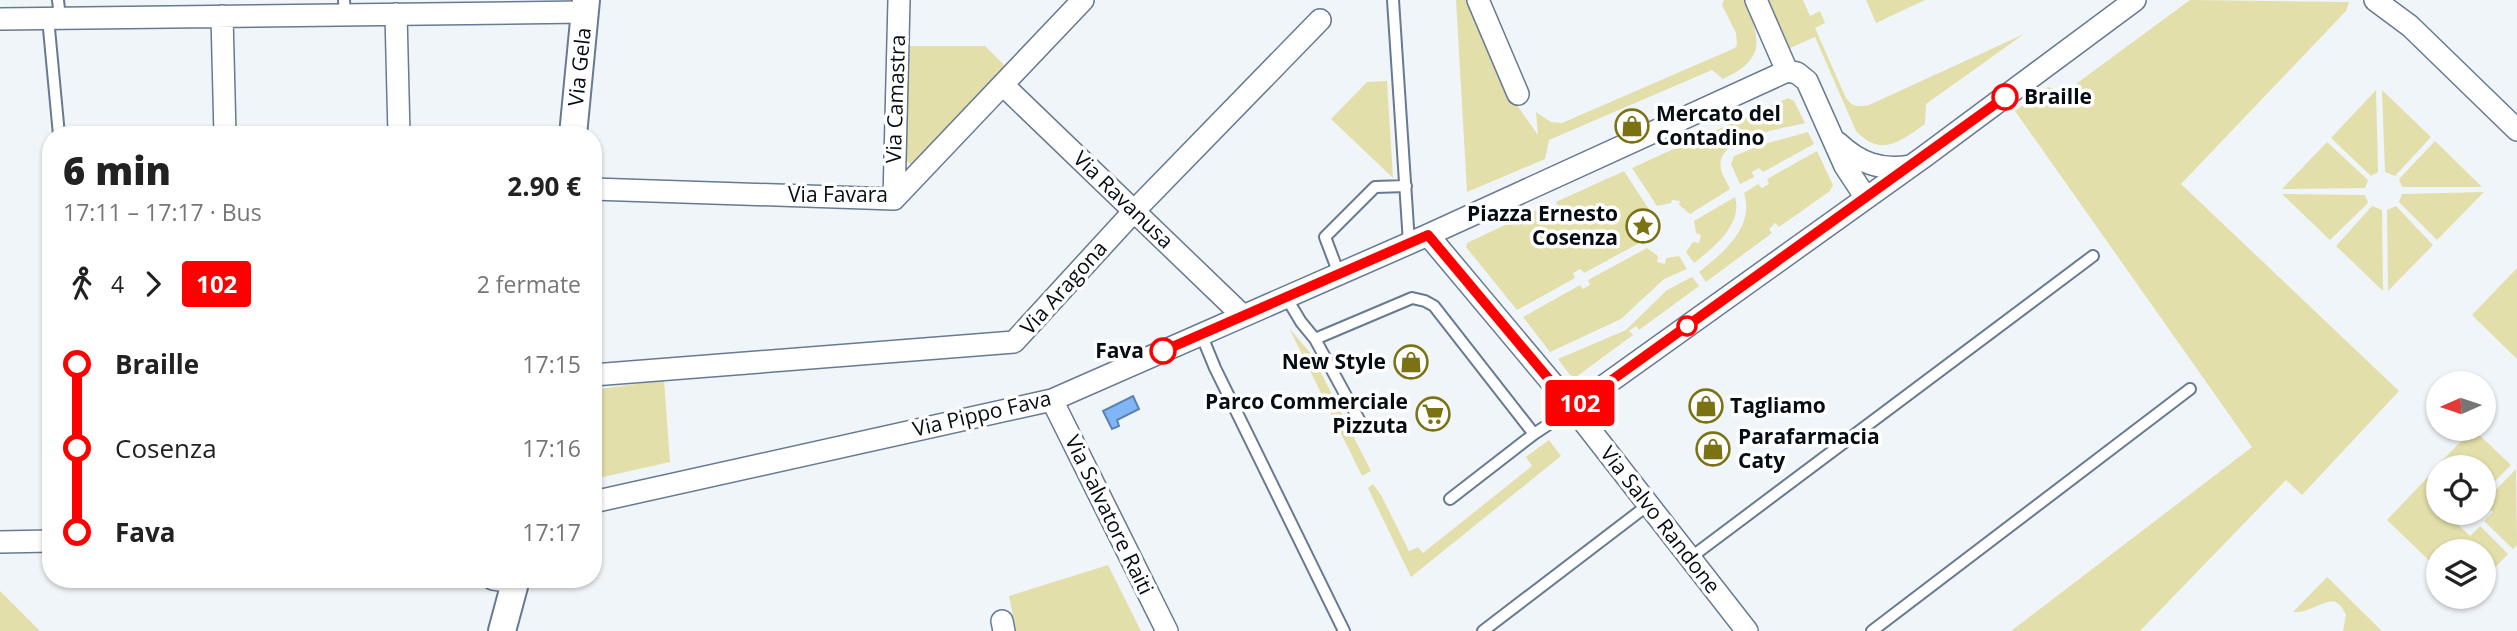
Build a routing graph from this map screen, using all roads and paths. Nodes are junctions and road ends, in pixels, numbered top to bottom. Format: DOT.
graph roads {
  1 [pos="899,0"];
  2 [pos="1083,0"];
  3 [pos="1393,0"];
  4 [pos="1478,0"];
  5 [pos="1756,0"];
  6 [pos="2135,0"];
  7 [pos="2375,0"];
  8 [pos="2390,0"];
  9 [pos="586,6"];
  10 [pos="344,7"];
  11 [pos="55,12"];
  12 [pos="396,14"];
  13 [pos="222,16"];
  14 [pos="0,19"];
  15 [pos="1320,20"];
  16 [pos="2410,26"];
  17 [pos="1783,62"];
  18 [pos="1003,85"];
  19 [pos="1518,94"];
  20 [pos="2514,121"];
  21 [pos="59,126"];
  22 [pos="225,126"];
  23 [pos="400,126"];
  24 [pos="574,126"];
  25 [pos="1834,140"];
  26 [pos="1912,165"];
  27 [pos="1406,186"];
  28 [pos="602,189"];
  29 [pos="1866,198"];
  30 [pos="894,199"];
  31 [pos="1135,210"];
  32 [pos="1418,239"];
  33 [pos="2093,256"];
  34 [pos="1339,274"];
  35 [pos="1286,297"];
  36 [pos="1243,316"];
  37 [pos="1201,334"];
  38 [pos="1315,338"];
  39 [pos="602,374"];
  40 [pos="2190,389"];
  41 [pos="1052,400"];
  42 [pos="1573,408"];
  43 [pos="1363,427"];
  44 [pos="1534,434"];
  45 [pos="1450,499"];
  46 [pos="602,500"];
  47 [pos="1648,505"];
  48 [pos="42,541"];
  49 [pos="0,542"];
  50 [pos="1690,558"];
  51 [pos="507,588"];
  52 [pos="502,631"];
  53 [pos="1167,631"];
  54 [pos="1344,631"];
  55 [pos="1483,631"];
  56 [pos="1747,631"];
  57 [pos="1872,631"];
  1 -- 30 [label="street, Via Camastra"];
  2 -- 18 [label="street, Via Favara"];
  3 -- 27 [label="lane"];
  4 -- 19 [label="street"];
  5 -- 17 [label="street"];
  6 -- 26 [label="street"];
  7 -- 16 [label="street"];
  8 -- 16 [label="street"];
  9 -- 12 [label="street"];
  9 -- 24 [label="street, Via Gela"];
  10 -- 12 [label="street"];
  10 -- 13 [label="street"];
  11 -- 13 [label="street"];
  11 -- 14 [label="street"];
  11 -- 21 [label="lane"];
  12 -- 23 [label="street"];
  13 -- 22 [label="street"];
  15 -- 31 [label="street, Via Aragona"];
  16 -- 20 [label="street"];
  17 -- 25 [label="street"];
  17 -- 32 [label="street, Via Pippo Fava"];
  18 -- 30 [label="street, Via Favara"];
  18 -- 31 [label="street, Via Ravanusa"];
  25 -- 26 [label="street"];
  25 -- 29 [label="street"];
  26 -- 29 [label="street"];
  27 -- 32 [label="lane"];
  27 -- 34 [label="lane"];
  28 -- 30 [label="street, Via Favara"];
  29 -- 42 [label="street"];
  31 -- 36 [label="street, Via Ravanusa"];
  31 -- 39 [label="street, Via Aragona"];
  32 -- 34 [label="street, Via Pippo Fava"];
  32 -- 42 [label="street, Via Salvo Randone"];
  33 -- 50 [label="lane"];
  34 -- 35 [label="street, Via Pippo Fava"];
  35 -- 36 [label="street, Via Pippo Fava"];
  35 -- 38 [label="lane"];
  36 -- 37 [label="street, Via Pippo Fava"];
  37 -- 41 [label="street, Via Pippo Fava"];
  37 -- 54 [label="lane"];
  38 -- 43 [label="lane"];
  38 -- 44 [label="lane"];
  40 -- 57 [label="lane"];
  41 -- 46 [label="street, Via Pippo Fava"];
  41 -- 53 [label="street, Via Salvatore Raiti"];
  42 -- 44 [label="lane"];
  42 -- 47 [label="street, Via Salvo Randone"];
  44 -- 45 [label="lane"];
  47 -- 50 [label="street, Via Salvo Randone"];
  47 -- 55 [label="lane"];
  48 -- 49 [label="street"];
  50 -- 56 [label="street, Via Salvo Randone"];
  51 -- 52 [label="street"];
}
